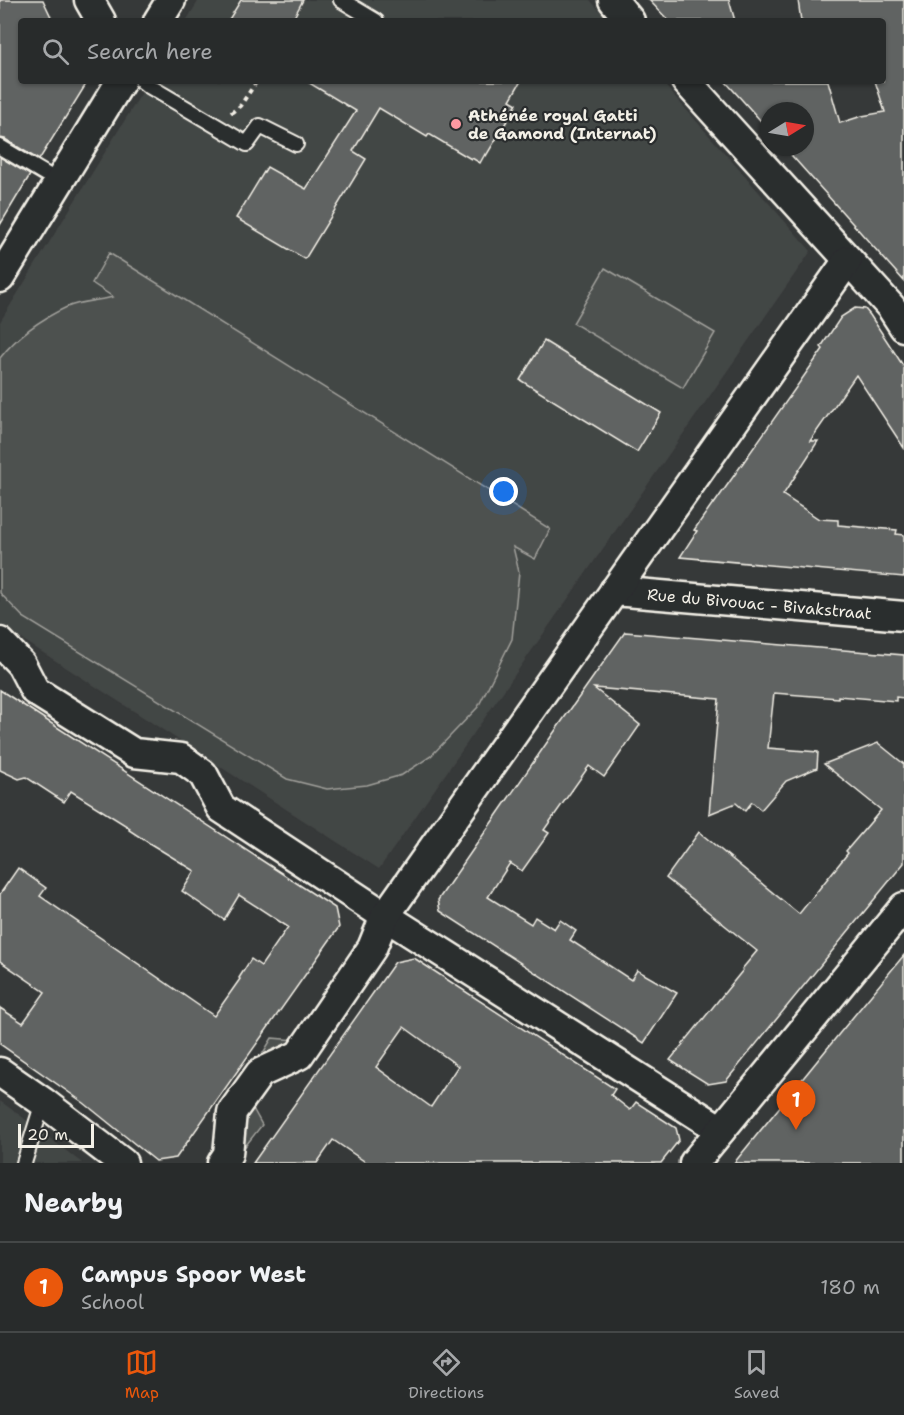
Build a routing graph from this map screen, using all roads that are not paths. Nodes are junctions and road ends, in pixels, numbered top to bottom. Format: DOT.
graph roads {
  1 [pos="89,0"];
  2 [pos="171,0"];
  3 [pos="341,0"];
  4 [pos="613,0"];
  5 [pos="99,18"];
  6 [pos="161,18"];
  7 [pos="371,18"];
  8 [pos="628,18"];
  9 [pos="119,84"];
  10 [pos="146,84"];
  11 [pos="689,84"];
  12 [pos="296,144"];
  13 [pos="0,147"];
  14 [pos="59,182"];
  15 [pos="848,260"];
  16 [pos="0,278"];
  17 [pos="904,327"];
  18 [pos="614,591"];
  19 [pos="904,616"];
  20 [pos="0,642"];
  21 [pos="904,908"];
  22 [pos="385,916"];
  23 [pos="0,1072"];
  24 [pos="43,1102"];
  25 [pos="721,1130"];
  26 [pos="24,1163"];
  27 [pos="123,1163"];
  28 [pos="222,1163"];
  29 [pos="694,1163"];
  1 -- 5 [label="street"];
  2 -- 6 [label="street"];
  3 -- 7 [label="lane"];
  4 -- 8 [label="street"];
  9 -- 14 [label="street"];
  10 -- 12 [label="lane"];
  11 -- 15 [label="street"];
  13 -- 14 [label="lane"];
  14 -- 16 [label="street"];
  15 -- 17 [label="street"];
  15 -- 18 [label="street"];
  18 -- 19 [label="street, Rue du Bivouac - Bivakstraat"];
  18 -- 22 [label="street"];
  20 -- 22 [label="street"];
  21 -- 25 [label="street"];
  22 -- 25 [label="street"];
  22 -- 28 [label="street"];
  23 -- 24 [label="street"];
  24 -- 26 [label="lane"];
  24 -- 27 [label="street"];
  25 -- 29 [label="street"];
}
